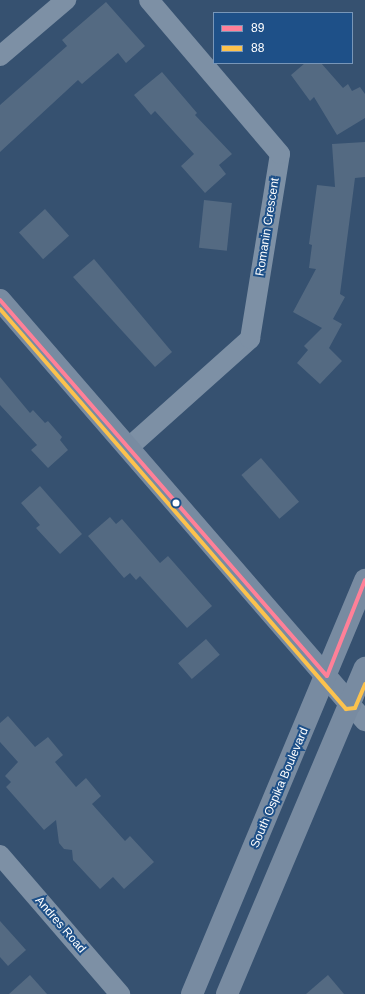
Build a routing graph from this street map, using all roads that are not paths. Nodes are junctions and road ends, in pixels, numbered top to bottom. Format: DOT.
graph roads {
  1 [pos="66,0"];
  2 [pos="149,0"];
  3 [pos="0,56"];
  4 [pos="0,300"];
  5 [pos="128,448"];
  6 [pos="365,580"];
  7 [pos="365,668"];
  8 [pos="327,676"];
  9 [pos="350,704"];
  10 [pos="365,721"];
  11 [pos="0,855"];
  12 [pos="120,994"];
  13 [pos="192,994"];
  14 [pos="227,994"];
  1 -- 3 [label="street"];
  2 -- 5 [label="street, Romanin Crescent"];
  4 -- 5 [label="main road"];
  5 -- 8 [label="main road"];
  6 -- 8 [label="main road, South Ospika Boulevard"];
  7 -- 9 [label="main road"];
  8 -- 9 [label="main road"];
  8 -- 13 [label="main road, South Ospika Boulevard"];
  9 -- 10 [label="street"];
  9 -- 14 [label="main road"];
  11 -- 12 [label="street, Andres Road"];
}
